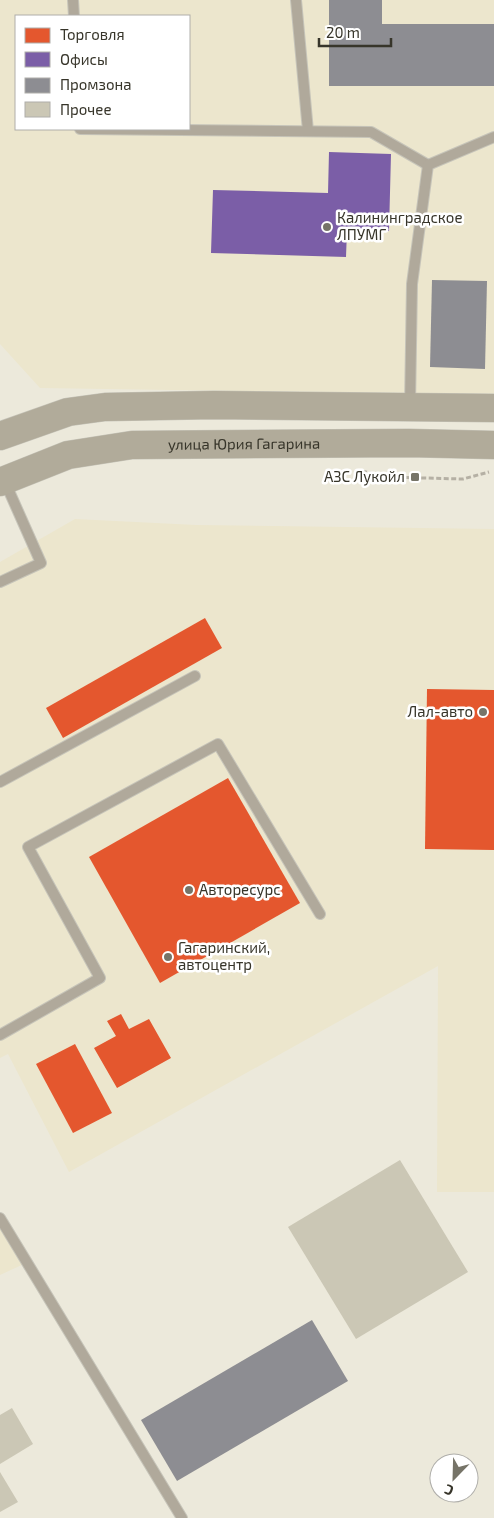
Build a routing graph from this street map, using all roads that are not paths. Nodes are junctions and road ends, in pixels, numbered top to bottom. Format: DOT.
graph roads {
  1 [pos="73,0"];
  2 [pos="296,0"];
  3 [pos="74,15"];
  4 [pos="190,130"];
  5 [pos="308,131"];
  6 [pos="494,137"];
  7 [pos="428,165"];
  8 [pos="410,407"];
  9 [pos="494,408"];
  10 [pos="0,436"];
  11 [pos="494,445"];
  12 [pos="1,478"];
  13 [pos="0,582"];
  14 [pos="195,676"];
  15 [pos="0,782"];
  16 [pos="320,914"];
  17 [pos="0,1035"];
  18 [pos="0,1218"];
  19 [pos="182,1518"];
  1 -- 3 [label="lane"];
  2 -- 5 [label="lane"];
  4 -- 5 [label="lane"];
  5 -- 7 [label="lane"];
  6 -- 7 [label="lane"];
  7 -- 8 [label="lane"];
  8 -- 9 [label="main road"];
  8 -- 10 [label="main road"];
  11 -- 12 [label="main road, улица Юрия Гагарина"];
  12 -- 13 [label="lane"];
  14 -- 15 [label="lane"];
  16 -- 17 [label="lane"];
  18 -- 19 [label="lane"];
}
